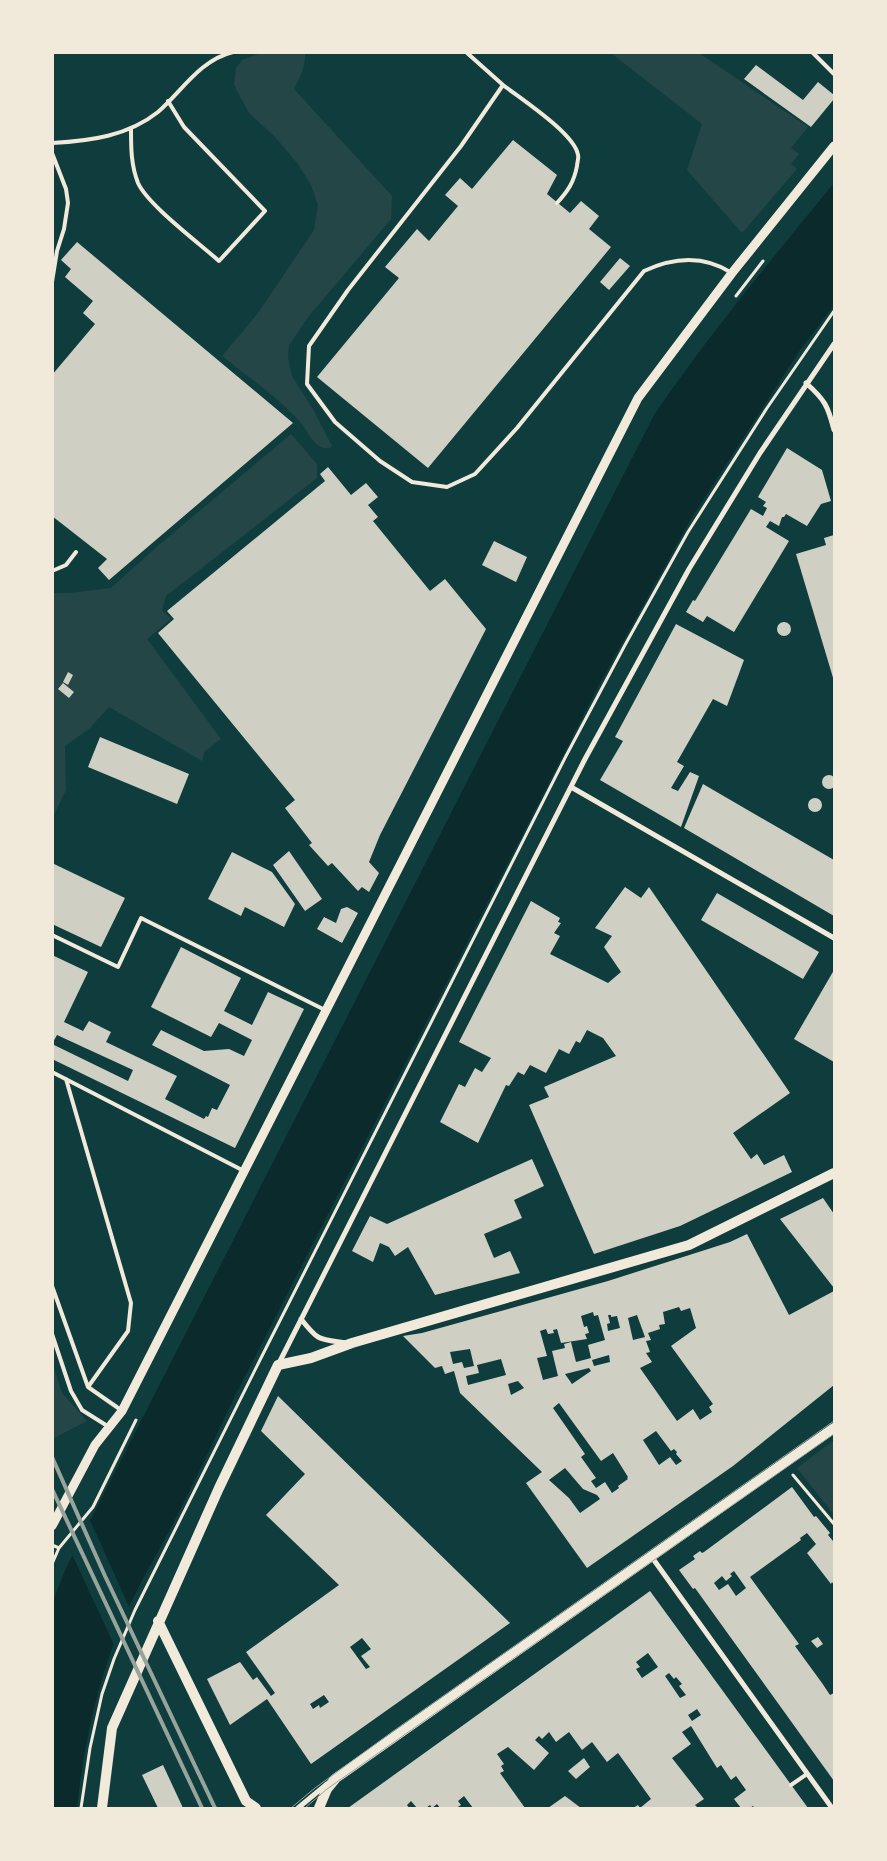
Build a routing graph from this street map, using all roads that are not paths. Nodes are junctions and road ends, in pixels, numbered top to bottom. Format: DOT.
graph roads {
  1 [pos="232,52"];
  2 [pos="466,52"];
  3 [pos="812,52"];
  4 [pos="834,74"];
  5 [pos="503,85"];
  6 [pos="168,101"];
  7 [pos="131,129"];
  8 [pos="52,143"];
  9 [pos="834,146"];
  10 [pos="52,153"];
  11 [pos="557,203"];
  12 [pos="732,273"];
  13 [pos="52,282"];
  14 [pos="834,344"];
  15 [pos="806,383"];
  16 [pos="834,430"];
  17 [pos="76,552"];
  18 [pos="52,571"];
  19 [pos="571,787"];
  20 [pos="52,935"];
  21 [pos="834,938"];
  22 [pos="326,1010"];
  23 [pos="52,1072"];
  24 [pos="66,1079"];
  25 [pos="244,1171"];
  26 [pos="834,1173"];
  27 [pos="52,1286"];
  28 [pos="301,1320"];
  29 [pos="52,1334"];
  30 [pos="352,1344"];
  31 [pos="278,1365"];
  32 [pos="88,1387"];
  33 [pos="122,1411"];
  34 [pos="109,1427"];
  35 [pos="834,1428"];
  36 [pos="52,1526"];
  37 [pos="651,1556"];
  38 [pos="158,1621"];
  39 [pos="808,1774"];
  40 [pos="336,1778"];
  41 [pos="791,1785"];
  42 [pos="102,1808"];
  43 [pos="256,1808"];
  44 [pos="298,1808"];
  45 [pos="319,1808"];
  46 [pos="832,1808"];
  1 -- 6 [label="lane"];
  2 -- 5 [label="lane"];
  3 -- 4 [label="lane"];
  5 -- 11 [label="lane"];
  5 -- 12 [label="lane"];
  6 -- 7 [label="lane"];
  6 -- 7 [label="lane"];
  7 -- 8 [label="lane"];
  9 -- 12 [label="street"];
  10 -- 13 [label="lane"];
  12 -- 22 [label="street"];
  14 -- 15 [label="street"];
  15 -- 16 [label="street"];
  15 -- 19 [label="street"];
  17 -- 18 [label="lane"];
  19 -- 21 [label="street"];
  19 -- 28 [label="street"];
  20 -- 22 [label="lane"];
  22 -- 25 [label="street"];
  23 -- 24 [label="lane"];
  24 -- 25 [label="lane"];
  24 -- 32 [label="lane"];
  25 -- 33 [label="street"];
  26 -- 30 [label="main road"];
  27 -- 32 [label="lane"];
  28 -- 30 [label="street"];
  28 -- 31 [label="street"];
  29 -- 34 [label="lane"];
  30 -- 31 [label="main road"];
  31 -- 38 [label="main road"];
  32 -- 33 [label="lane"];
  33 -- 34 [label="street"];
  34 -- 36 [label="street"];
  35 -- 37 [label="main road"];
  37 -- 39 [label="street"];
  37 -- 40 [label="main road"];
  38 -- 42 [label="main road"];
  38 -- 43 [label="main road"];
  39 -- 41 [label="lane"];
  39 -- 46 [label="street"];
  40 -- 44 [label="street"];
  40 -- 45 [label="main road"];
}
